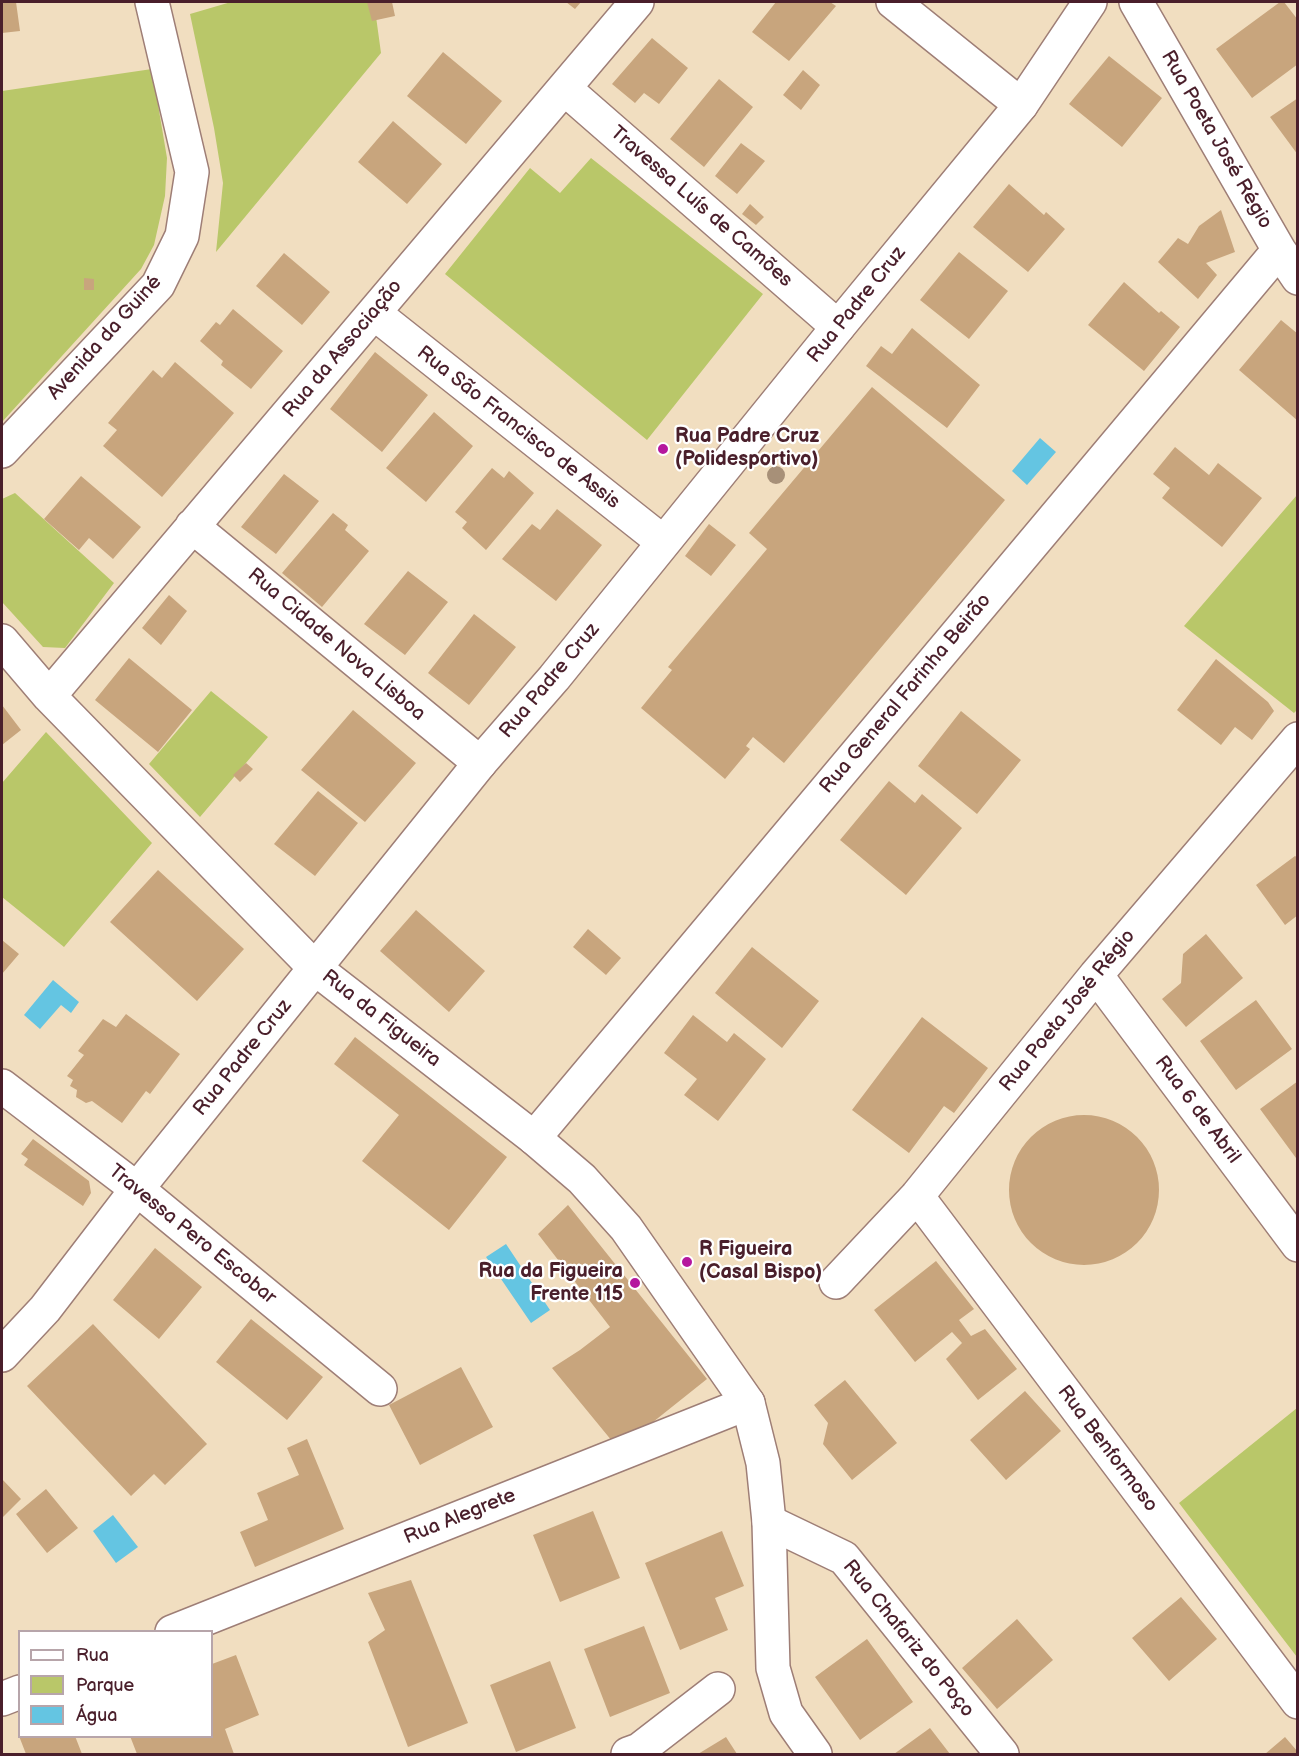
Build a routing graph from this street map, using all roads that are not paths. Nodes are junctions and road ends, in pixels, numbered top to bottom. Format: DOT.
graph roads {
  1 [pos="152,2"];
  2 [pos="637,2"];
  3 [pos="893,2"];
  4 [pos="1090,2"];
  5 [pos="1136,2"];
  6 [pos="564,88"];
  7 [pos="1021,105"];
  8 [pos="1279,250"];
  9 [pos="1298,278"];
  10 [pos="374,313"];
  11 [pos="838,327"];
  12 [pos="2,451"];
  13 [pos="192,526"];
  14 [pos="663,542"];
  15 [pos="2,641"];
  16 [pos="50,696"];
  17 [pos="1298,739"];
  18 [pos="480,763"];
  19 [pos="316,969"];
  20 [pos="1096,975"];
  21 [pos="2,1086"];
  22 [pos="534,1138"];
  23 [pos="137,1189"];
  24 [pos="917,1196"];
  25 [pos="1298,1245"];
  26 [pos="836,1282"];
  27 [pos="2,1355"];
  28 [pos="380,1389"];
  29 [pos="748,1403"];
  30 [pos="769,1522"];
  31 [pos="177,1630"];
  32 [pos="718,1689"];
  33 [pos="18,1693"];
  34 [pos="2,1699"];
  35 [pos="1298,1702"];
  36 [pos="628,1755"];
  37 [pos="815,1755"];
  38 [pos="1002,1755"];
  1 -- 12 [label="street, Avenida da Guiné"];
  2 -- 6 [label="street, Rua da Associação"];
  3 -- 7 [label="street"];
  4 -- 7 [label="street, Rua Padre Cruz"];
  5 -- 8 [label="street, Rua Poeta José Régio"];
  6 -- 10 [label="street, Rua da Associação"];
  6 -- 11 [label="street, Travessa Luís de Camões"];
  7 -- 11 [label="street, Rua Padre Cruz"];
  8 -- 9 [label="street, Rua Poeta José Régio"];
  8 -- 22 [label="street, Rua General Farinha Beirão"];
  10 -- 13 [label="street, Rua da Associação"];
  10 -- 14 [label="street, Rua São Francisco de Assis"];
  11 -- 14 [label="street, Rua Padre Cruz"];
  13 -- 16 [label="street, Rua da Associação"];
  13 -- 18 [label="street, Rua Cidade Nova Lisboa"];
  14 -- 18 [label="street, Rua Padre Cruz"];
  15 -- 16 [label="street, Rua da Figueira"];
  16 -- 19 [label="street, Rua da Figueira"];
  17 -- 20 [label="street, Rua Poeta José Régio"];
  18 -- 19 [label="street, Rua Padre Cruz"];
  19 -- 22 [label="street, Rua da Figueira"];
  19 -- 23 [label="street, Rua Padre Cruz"];
  20 -- 24 [label="street, Rua Poeta José Régio"];
  20 -- 25 [label="street, Rua 6 de Abril"];
  21 -- 23 [label="street, Travessa Pero Escobar"];
  22 -- 29 [label="street, Rua da Figueira"];
  23 -- 27 [label="street, Rua Padre Cruz"];
  23 -- 28 [label="street, Travessa Pero Escobar"];
  24 -- 26 [label="street, Rua Poeta José Régio"];
  24 -- 35 [label="street, Rua Benformoso"];
  29 -- 30 [label="street"];
  29 -- 31 [label="street, Rua Alegrete"];
  30 -- 37 [label="street"];
  30 -- 38 [label="street, Rua Chafariz do Poço"];
  32 -- 36 [label="street"];
  33 -- 34 [label="street"];
}
